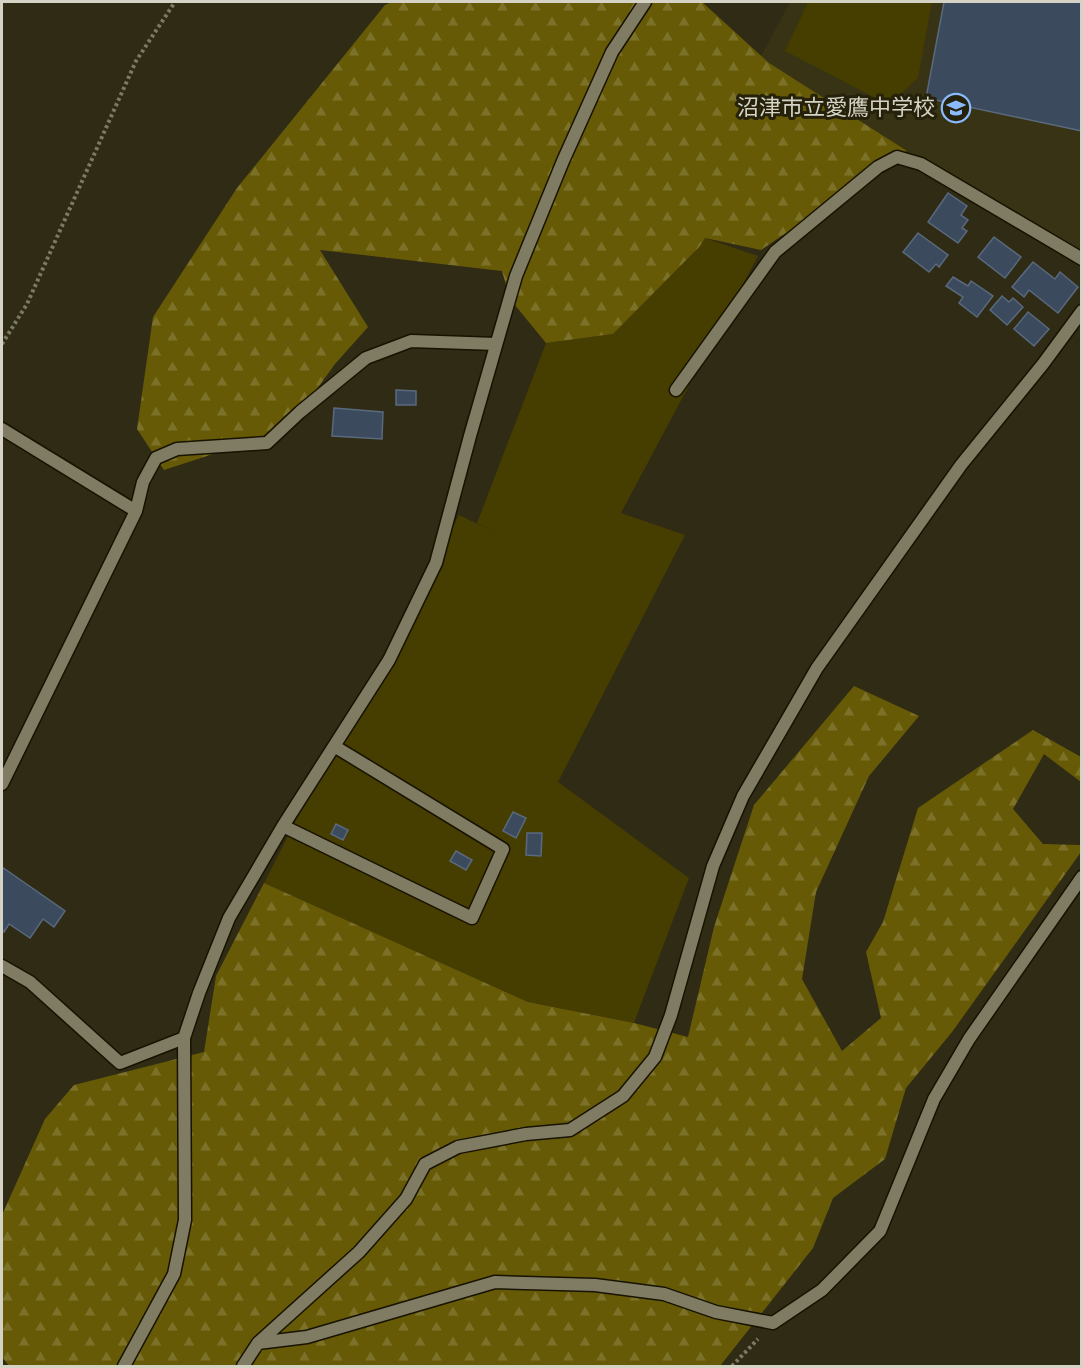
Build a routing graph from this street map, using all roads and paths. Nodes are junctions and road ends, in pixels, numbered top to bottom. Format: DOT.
graph roads {
  1 [pos="175,2"];
  2 [pos="645,2"];
  3 [pos="1082,259"];
  4 [pos="1082,311"];
  5 [pos="2,344"];
  6 [pos="496,344"];
  7 [pos="676,390"];
  8 [pos="2,429"];
  9 [pos="136,511"];
  10 [pos="334,746"];
  11 [pos="2,784"];
  12 [pos="283,826"];
  13 [pos="1082,877"];
  14 [pos="2,966"];
  15 [pos="184,1038"];
  16 [pos="773,1323"];
  17 [pos="258,1343"];
  18 [pos="124,1366"];
  19 [pos="243,1366"];
  20 [pos="732,1366"];
  1 -- 5 [label="path"];
  2 -- 6 [label="street"];
  3 -- 7 [label="street"];
  4 -- 17 [label="street"];
  6 -- 9 [label="street"];
  6 -- 10 [label="street"];
  8 -- 9 [label="street"];
  9 -- 11 [label="street"];
  10 -- 12 [label="street"];
  10 -- 12 [label="street"];
  12 -- 15 [label="street"];
  13 -- 16 [label="street"];
  14 -- 15 [label="street"];
  15 -- 18 [label="street"];
  16 -- 17 [label="street"];
  16 -- 20 [label="path"];
  17 -- 19 [label="street"];
}
